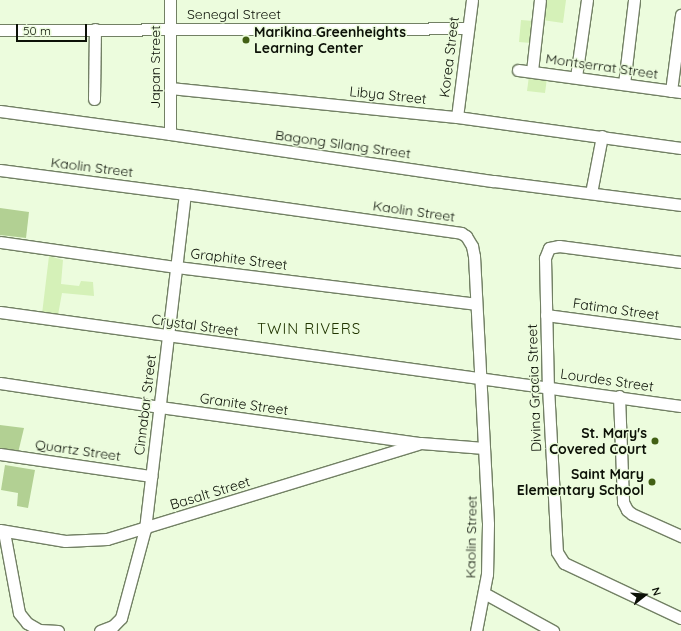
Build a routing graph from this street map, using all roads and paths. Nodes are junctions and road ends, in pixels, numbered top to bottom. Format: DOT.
graph roads {
  1 [pos="170,0"];
  2 [pos="472,0"];
  3 [pos="540,0"];
  4 [pos="587,0"];
  5 [pos="634,0"];
  6 [pos="681,15"];
  7 [pos="468,28"];
  8 [pos="95,29"];
  9 [pos="0,30"];
  10 [pos="170,30"];
  11 [pos="518,70"];
  12 [pos="532,71"];
  13 [pos="576,77"];
  14 [pos="624,84"];
  15 [pos="170,88"];
  16 [pos="676,92"];
  17 [pos="94,99"];
  18 [pos="0,111"];
  19 [pos="457,117"];
  20 [pos="170,134"];
  21 [pos="602,136"];
  22 [pos="681,148"];
  23 [pos="0,170"];
  24 [pos="592,193"];
  25 [pos="185,194"];
  26 [pos="681,205"];
  27 [pos="0,242"];
  28 [pos="681,262"];
  29 [pos="176,267"];
  30 [pos="476,304"];
  31 [pos="0,312"];
  32 [pos="546,314"];
  33 [pos="681,333"];
  34 [pos="168,336"];
  35 [pos="481,378"];
  36 [pos="0,383"];
  37 [pos="548,387"];
  38 [pos="619,396"];
  39 [pos="681,406"];
  40 [pos="160,407"];
  41 [pos="421,443"];
  42 [pos="484,448"];
  43 [pos="0,454"];
  44 [pos="152,476"];
  45 [pos="145,529"];
  46 [pos="2,531"];
  47 [pos="681,536"];
  48 [pos="484,593"];
  49 [pos="681,618"];
  50 [pos="58,631"];
  51 [pos="100,631"];
  52 [pos="476,631"];
  53 [pos="553,631"];
  1 -- 10 [label="street, Japan Street"];
  2 -- 7 [label="street, Korea Street"];
  3 -- 12 [label="street"];
  4 -- 13 [label="street"];
  5 -- 14 [label="street"];
  6 -- 16 [label="street"];
  7 -- 10 [label="street, Senegal Street"];
  7 -- 19 [label="street, Korea Street"];
  8 -- 9 [label="street, Senegal Street"];
  8 -- 10 [label="street, Senegal Street"];
  8 -- 17 [label="street"];
  10 -- 15 [label="street, Japan Street"];
  11 -- 12 [label="street, Montserrat Street"];
  12 -- 13 [label="street, Montserrat Street"];
  13 -- 14 [label="street, Montserrat Street"];
  14 -- 16 [label="street, Montserrat Street"];
  15 -- 19 [label="street, Libya Street"];
  15 -- 20 [label="street, Japan Street"];
  18 -- 20 [label="street, Bagong Silang Street"];
  19 -- 21 [label="street, Libya Street"];
  20 -- 24 [label="street, Bagong Silang Street"];
  21 -- 22 [label="street, Libya Street"];
  21 -- 24 [label="street"];
  23 -- 25 [label="street, Kaolin Street"];
  24 -- 26 [label="street, Bagong Silang Street"];
  25 -- 29 [label="street, Cinnabar Street"];
  25 -- 30 [label="street, Kaolin Street"];
  27 -- 29 [label="street, Graphite Street"];
  28 -- 32 [label="street, Divina Gracia Street"];
  29 -- 30 [label="street, Graphite Street"];
  29 -- 34 [label="street, Cinnabar Street"];
  30 -- 35 [label="street, Kaolin Street"];
  31 -- 34 [label="street, Crystal Street"];
  32 -- 33 [label="street, Fatima Street"];
  32 -- 37 [label="street, Divina Gracia Street"];
  34 -- 35 [label="street, Crystal Street"];
  34 -- 40 [label="street, Cinnabar Street"];
  35 -- 37 [label="street, Lourdes Street"];
  35 -- 42 [label="street, Kaolin Street"];
  36 -- 40 [label="street, Granite Street"];
  37 -- 38 [label="street, Lourdes Street"];
  37 -- 49 [label="street, Divina Gracia Street"];
  38 -- 39 [label="street, Lourdes Street"];
  38 -- 47 [label="street"];
  40 -- 41 [label="street, Granite Street"];
  40 -- 44 [label="street, Cinnabar Street"];
  41 -- 42 [label="street, Granite Street"];
  41 -- 45 [label="street, Basalt Street"];
  42 -- 48 [label="street, Kaolin Street"];
  43 -- 44 [label="street, Quartz Street"];
  44 -- 45 [label="street, Cinnabar Street"];
  45 -- 46 [label="street, Basalt Street"];
  45 -- 51 [label="street, Cinnabar Street"];
  46 -- 50 [label="street"];
  48 -- 52 [label="street, Kaolin Street"];
  48 -- 53 [label="street"];
}
